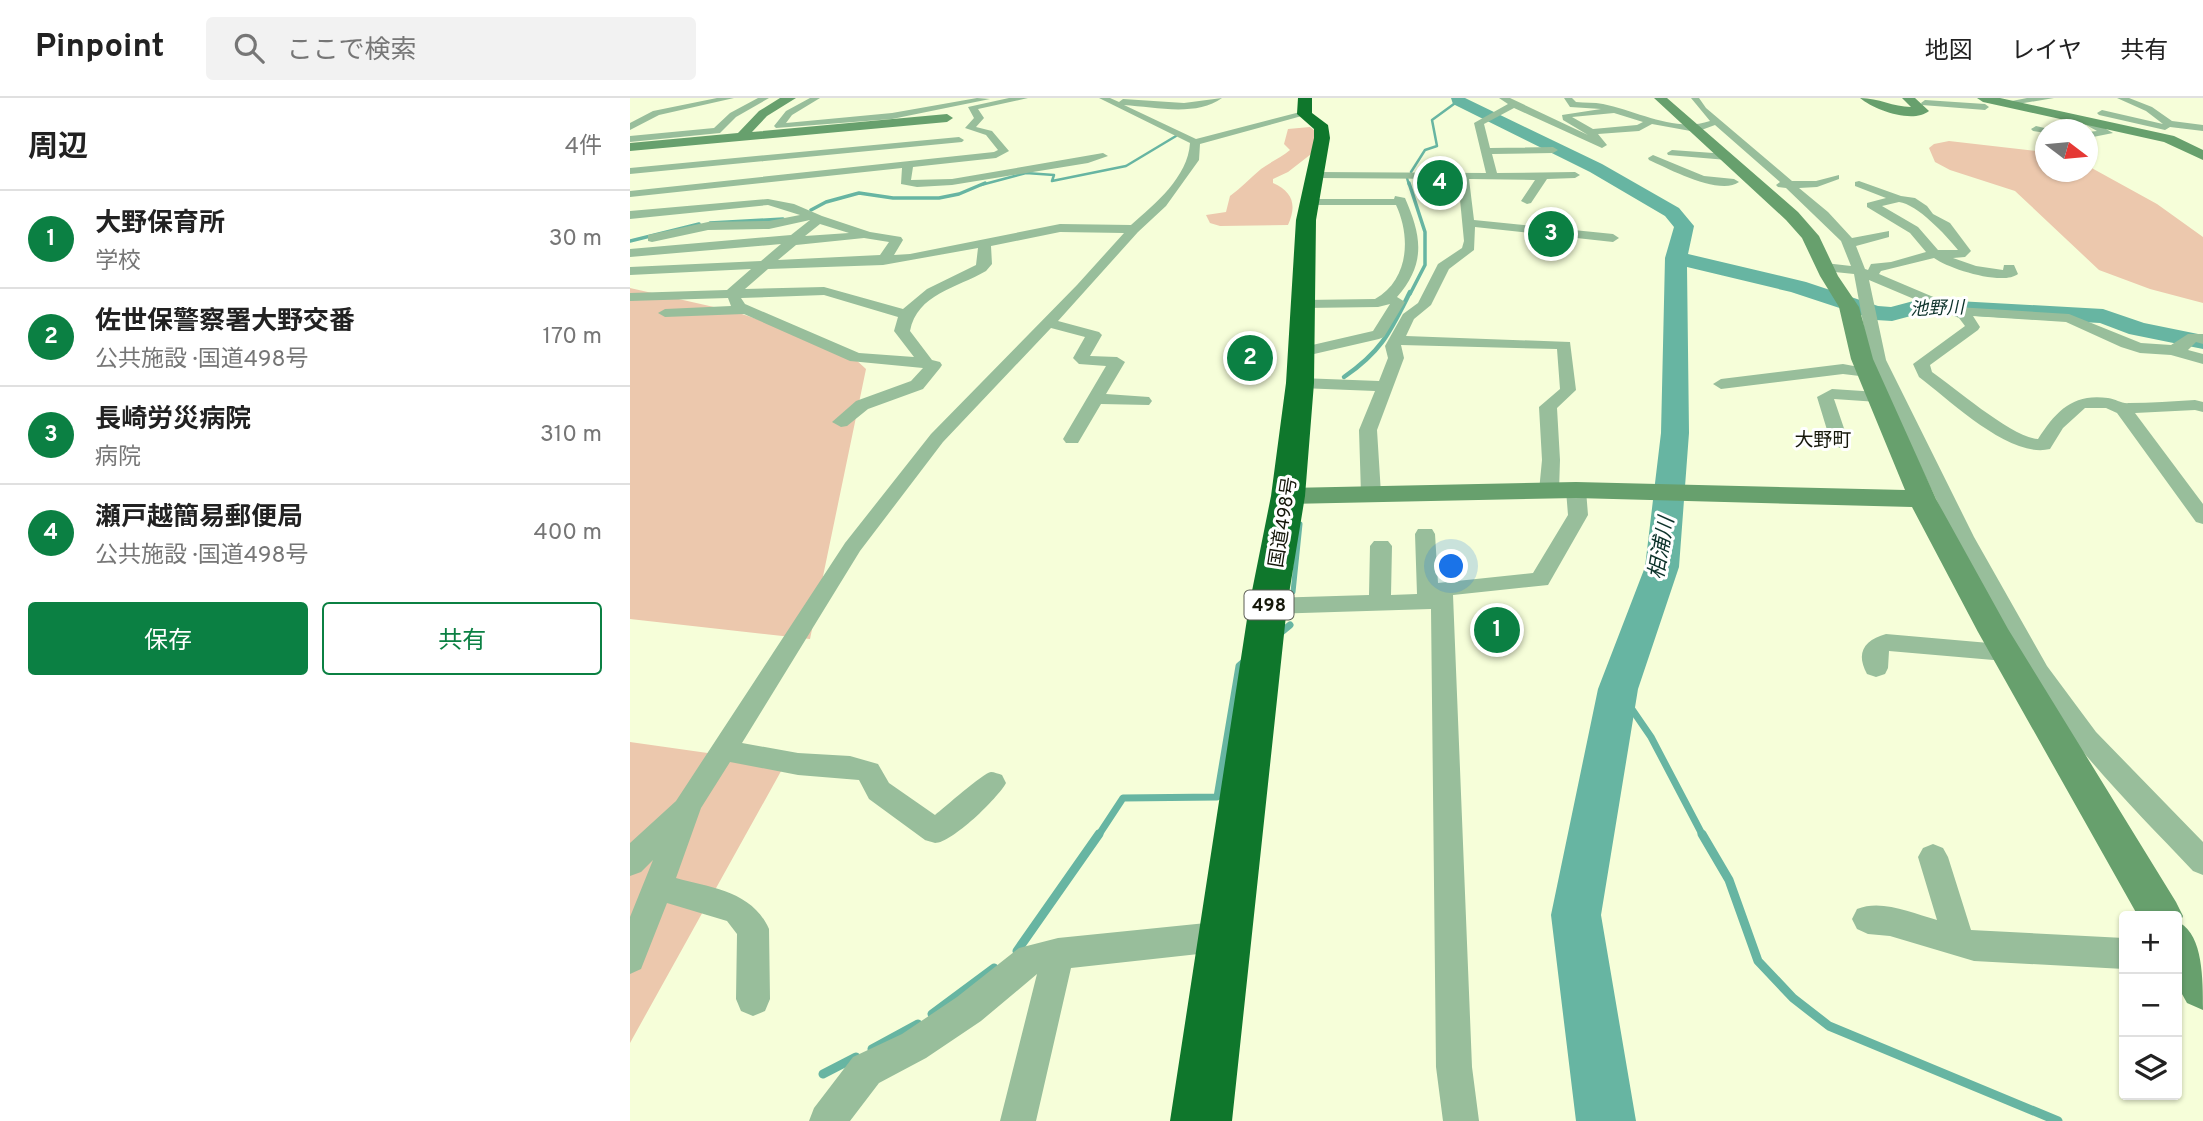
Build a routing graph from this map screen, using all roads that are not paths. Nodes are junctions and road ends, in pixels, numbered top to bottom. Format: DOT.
graph roads {
  1 [pos="765,98"];
  2 [pos="790,98"];
  3 [pos="816,98"];
  4 [pos="990,98"];
  5 [pos="1024,98"];
  6 [pos="1218,98"];
  7 [pos="1503,98"];
  8 [pos="1568,98"];
  9 [pos="1695,98"];
  10 [pos="1866,98"];
  11 [pos="1908,98"];
  12 [pos="2050,98"];
  13 [pos="725,99"];
  14 [pos="1108,100"];
  15 [pos="2014,101"];
  16 [pos="1986,102"];
  17 [pos="2120,102"];
  18 [pos="1925,103"];
  19 [pos="1305,106"];
  20 [pos="1513,106"];
  21 [pos="1615,110"];
  22 [pos="2102,113"];
  23 [pos="692,116"];
  24 [pos="1656,116"];
  25 [pos="945,118"];
  26 [pos="2081,119"];
  27 [pos="726,120"];
  28 [pos="1991,120"];
  29 [pos="1716,122"];
  30 [pos="2098,123"];
  31 [pos="2167,126"];
  32 [pos="630,128"];
  33 [pos="2098,128"];
  34 [pos="2203,128"];
  35 [pos="1696,129"];
  36 [pos="1622,132"];
  37 [pos="1593,134"];
  38 [pos="2098,134"];
  39 [pos="742,136"];
  40 [pos="2203,137"];
  41 [pos="630,139"];
  42 [pos="959,140"];
  43 [pos="1630,141"];
  44 [pos="1195,142"];
  45 [pos="787,145"];
  46 [pos="630,147"];
  47 [pos="1553,150"];
  48 [pos="1486,151"];
  49 [pos="1672,153"];
  50 [pos="1103,156"];
  51 [pos="2203,156"];
  52 [pos="782,157"];
  53 [pos="1727,157"];
  54 [pos="976,158"];
  55 [pos="1653,158"];
  56 [pos="630,159"];
  57 [pos="750,160"];
  58 [pos="908,165"];
  59 [pos="630,171"];
  60 [pos="1575,175"];
  61 [pos="1456,176"];
  62 [pos="1492,176"];
  63 [pos="1527,176"];
  64 [pos="1835,177"];
  65 [pos="1757,184"];
  66 [pos="1859,184"];
  67 [pos="630,185"];
  68 [pos="1789,185"];
  69 [pos="1313,188"];
  70 [pos="1450,191"];
  71 [pos="630,194"];
  72 [pos="1899,199"];
  73 [pos="1527,201"];
  74 [pos="660,212"];
  75 [pos="630,215"];
  76 [pos="814,217"];
  77 [pos="1468,223"];
  78 [pos="1134,229"];
  79 [pos="1885,234"];
  80 [pos="868,235"];
  81 [pos="649,237"];
  82 [pos="1613,238"];
  83 [pos="794,240"];
  84 [pos="1847,242"];
  85 [pos="984,243"];
  86 [pos="1444,250"];
  87 [pos="1888,250"];
  88 [pos="630,252"];
  89 [pos="1934,254"];
  90 [pos="883,261"];
  91 [pos="1909,261"];
  92 [pos="2005,261"];
  93 [pos="764,265"];
  94 [pos="1825,267"];
  95 [pos="630,271"];
  96 [pos="1865,273"];
  97 [pos="732,293"];
  98 [pos="630,297"];
  99 [pos="1406,302"];
  100 [pos="1304,304"];
  101 [pos="1856,306"];
  102 [pos="1949,308"];
  103 [pos="746,310"];
  104 [pos="665,313"];
  105 [pos="905,314"];
  106 [pos="1048,323"];
  107 [pos="1433,329"];
  108 [pos="1399,335"];
  109 [pos="2203,339"];
  110 [pos="2172,350"];
  111 [pos="2203,359"];
  112 [pos="926,362"];
  113 [pos="1300,367"];
  114 [pos="1868,372"];
  115 [pos="1721,384"];
  116 [pos="1383,386"];
  117 [pos="2196,387"];
  118 [pos="2110,392"];
  119 [pos="1878,397"];
  120 [pos="1095,399"];
  121 [pos="1143,401"];
  122 [pos="2203,406"];
  123 [pos="2123,409"];
  124 [pos="2065,417"];
  125 [pos="841,422"];
  126 [pos="1072,439"];
  127 [pos="1840,443"];
  128 [pos="2181,488"];
  129 [pos="1562,491"];
  130 [pos="2203,491"];
  131 [pos="1371,494"];
  132 [pos="1288,496"];
  133 [pos="1922,499"];
  134 [pos="2203,518"];
  135 [pos="1425,534"];
  136 [pos="1381,546"];
  137 [pos="1434,601"];
  138 [pos="1380,603"];
  139 [pos="1268,606"];
  140 [pos="2006,652"];
  141 [pos="1876,668"];
  142 [pos="723,750"];
  143 [pos="992,783"];
  144 [pos="689,804"];
  145 [pos="1933,857"];
  146 [pos="2203,862"];
  147 [pos="630,863"];
  148 [pos="657,886"];
  149 [pos="2158,911"];
  150 [pos="1868,919"];
  151 [pos="1226,936"];
  152 [pos="1959,942"];
  153 [pos="1058,954"];
  154 [pos="2119,954"];
  155 [pos="630,958"];
  156 [pos="753,999"];
  157 [pos="827,1121"];
  158 [pos="1018,1121"];
  159 [pos="1201,1121"];
  160 [pos="1461,1121"];
  1 -- 27 [label="street"];
  2 -- 39 [label="street"];
  3 -- 25 [label="street"];
  4 -- 25 [label="street"];
  5 -- 54 [label="street"];
  6 -- 14 [label="street"];
  7 -- 20 [label="street"];
  8 -- 21 [label="street"];
  9 -- 29 [label="street"];
  10 -- 11 [label="street"];
  12 -- 15 [label="street"];
  13 -- 23 [label="street"];
  13 -- 32 [label="street"];
  14 -- 44 [label="street"];
  15 -- 16 [label="street"];
  15 -- 26 [label="street"];
  16 -- 18 [label="street"];
  16 -- 28 [label="street"];
  17 -- 31 [label="street"];
  19 -- 44 [label="street"];
  19 -- 69 [label="highway, 国道498号 / 498"];
  20 -- 37 [label="street"];
  20 -- 48 [label="street"];
  21 -- 24 [label="street"];
  21 -- 37 [label="street"];
  22 -- 31 [label="street"];
  24 -- 35 [label="street"];
  24 -- 35 [label="street"];
  24 -- 36 [label="street"];
  25 -- 39 [label="street"];
  25 -- 42 [label="street"];
  25 -- 45 [label="street"];
  27 -- 32 [label="street"];
  27 -- 41 [label="street"];
  29 -- 35 [label="street"];
  29 -- 68 [label="street"];
  30 -- 51 [label="street"];
  31 -- 34 [label="street"];
  31 -- 40 [label="street"];
  33 -- 38 [label="street"];
  35 -- 53 [label="street"];
  36 -- 37 [label="street"];
  36 -- 43 [label="street"];
  39 -- 46 [label="street"];
  42 -- 52 [label="street"];
  42 -- 54 [label="street"];
  44 -- 78 [label="street"];
  45 -- 52 [label="street"];
  45 -- 56 [label="street"];
  47 -- 48 [label="street"];
  48 -- 62 [label="street"];
  49 -- 53 [label="street"];
  50 -- 58 [label="street"];
  52 -- 54 [label="street"];
  52 -- 57 [label="street"];
  53 -- 65 [label="street"];
  54 -- 58 [label="street"];
  55 -- 65 [label="street"];
  57 -- 59 [label="street"];
  57 -- 67 [label="street"];
  58 -- 71 [label="street"];
  60 -- 63 [label="street"];
  61 -- 62 [label="street"];
  61 -- 69 [label="street"];
  61 -- 70 [label="street"];
  61 -- 77 [label="street"];
  62 -- 63 [label="street"];
  63 -- 73 [label="street"];
  64 -- 68 [label="street"];
  65 -- 68 [label="street"];
  65 -- 94 [label="street"];
  66 -- 72 [label="street"];
  68 -- 84 [label="street"];
  69 -- 99 [label="street"];
  69 -- 100 [label="highway, 国道498号 / 498"];
  72 -- 89 [label="street"];
  72 -- 89 [label="street"];
  74 -- 75 [label="street"];
  74 -- 76 [label="street"];
  74 -- 81 [label="street"];
  76 -- 80 [label="street"];
  76 -- 81 [label="street"];
  76 -- 83 [label="street"];
  77 -- 82 [label="street"];
  77 -- 99 [label="street"];
  78 -- 85 [label="street"];
  78 -- 106 [label="street"];
  79 -- 84 [label="street"];
  80 -- 83 [label="street"];
  80 -- 90 [label="street"];
  81 -- 88 [label="street"];
  83 -- 88 [label="street"];
  83 -- 93 [label="street"];
  84 -- 96 [label="street"];
  85 -- 90 [label="street"];
  85 -- 105 [label="street"];
  86 -- 99 [label="street"];
  87 -- 91 [label="street"];
  89 -- 91 [label="street"];
  89 -- 92 [label="street"];
  90 -- 93 [label="street"];
  91 -- 96 [label="street"];
  93 -- 95 [label="street"];
  93 -- 97 [label="street"];
  94 -- 96 [label="street"];
  94 -- 101 [label="street"];
  96 -- 101 [label="street"];
  96 -- 102 [label="street"];
  97 -- 98 [label="street"];
  97 -- 103 [label="street"];
  97 -- 105 [label="street"];
  99 -- 100 [label="street"];
  99 -- 108 [label="street"];
  99 -- 113 [label="street"];
  100 -- 113 [label="highway, 国道498号 / 498"];
  101 -- 114 [label="street"];
  101 -- 146 [label="street"];
  102 -- 110 [label="street"];
  102 -- 124 [label="street"];
  103 -- 104 [label="street"];
  103 -- 112 [label="street"];
  105 -- 112 [label="street"];
  106 -- 120 [label="street"];
  106 -- 142 [label="street"];
  107 -- 108 [label="street"];
  108 -- 116 [label="street"];
  108 -- 129 [label="street"];
  109 -- 110 [label="street"];
  110 -- 111 [label="street"];
  112 -- 125 [label="street"];
  113 -- 116 [label="street"];
  113 -- 132 [label="highway, 国道498号 / 498"];
  114 -- 115 [label="street"];
  114 -- 119 [label="street"];
  116 -- 131 [label="street"];
  117 -- 122 [label="street"];
  118 -- 124 [label="street"];
  119 -- 127 [label="street"];
  119 -- 133 [label="street"];
  120 -- 121 [label="street"];
  120 -- 126 [label="street"];
  122 -- 123 [label="street"];
  123 -- 124 [label="street"];
  123 -- 128 [label="street"];
  128 -- 130 [label="street"];
  128 -- 134 [label="street"];
  129 -- 131 [label="street"];
  129 -- 133 [label="street"];
  129 -- 137 [label="street"];
  131 -- 132 [label="street"];
  132 -- 139 [label="highway, 国道498号 / 498"];
  133 -- 140 [label="street"];
  135 -- 137 [label="street"];
  136 -- 138 [label="street"];
  137 -- 138 [label="street"];
  137 -- 160 [label="street"];
  138 -- 139 [label="street"];
  139 -- 151 [label="highway, 国道498号 / 498"];
  140 -- 141 [label="street"];
  140 -- 149 [label="street"];
  142 -- 143 [label="street"];
  142 -- 144 [label="street"];
  144 -- 147 [label="street"];
  144 -- 148 [label="street"];
  145 -- 152 [label="street"];
  148 -- 155 [label="street"];
  148 -- 156 [label="street"];
  150 -- 152 [label="street"];
  151 -- 153 [label="street"];
  151 -- 159 [label="highway, 国道498号 / 498"];
  152 -- 154 [label="street"];
  153 -- 157 [label="street"];
  153 -- 158 [label="street"];
}
